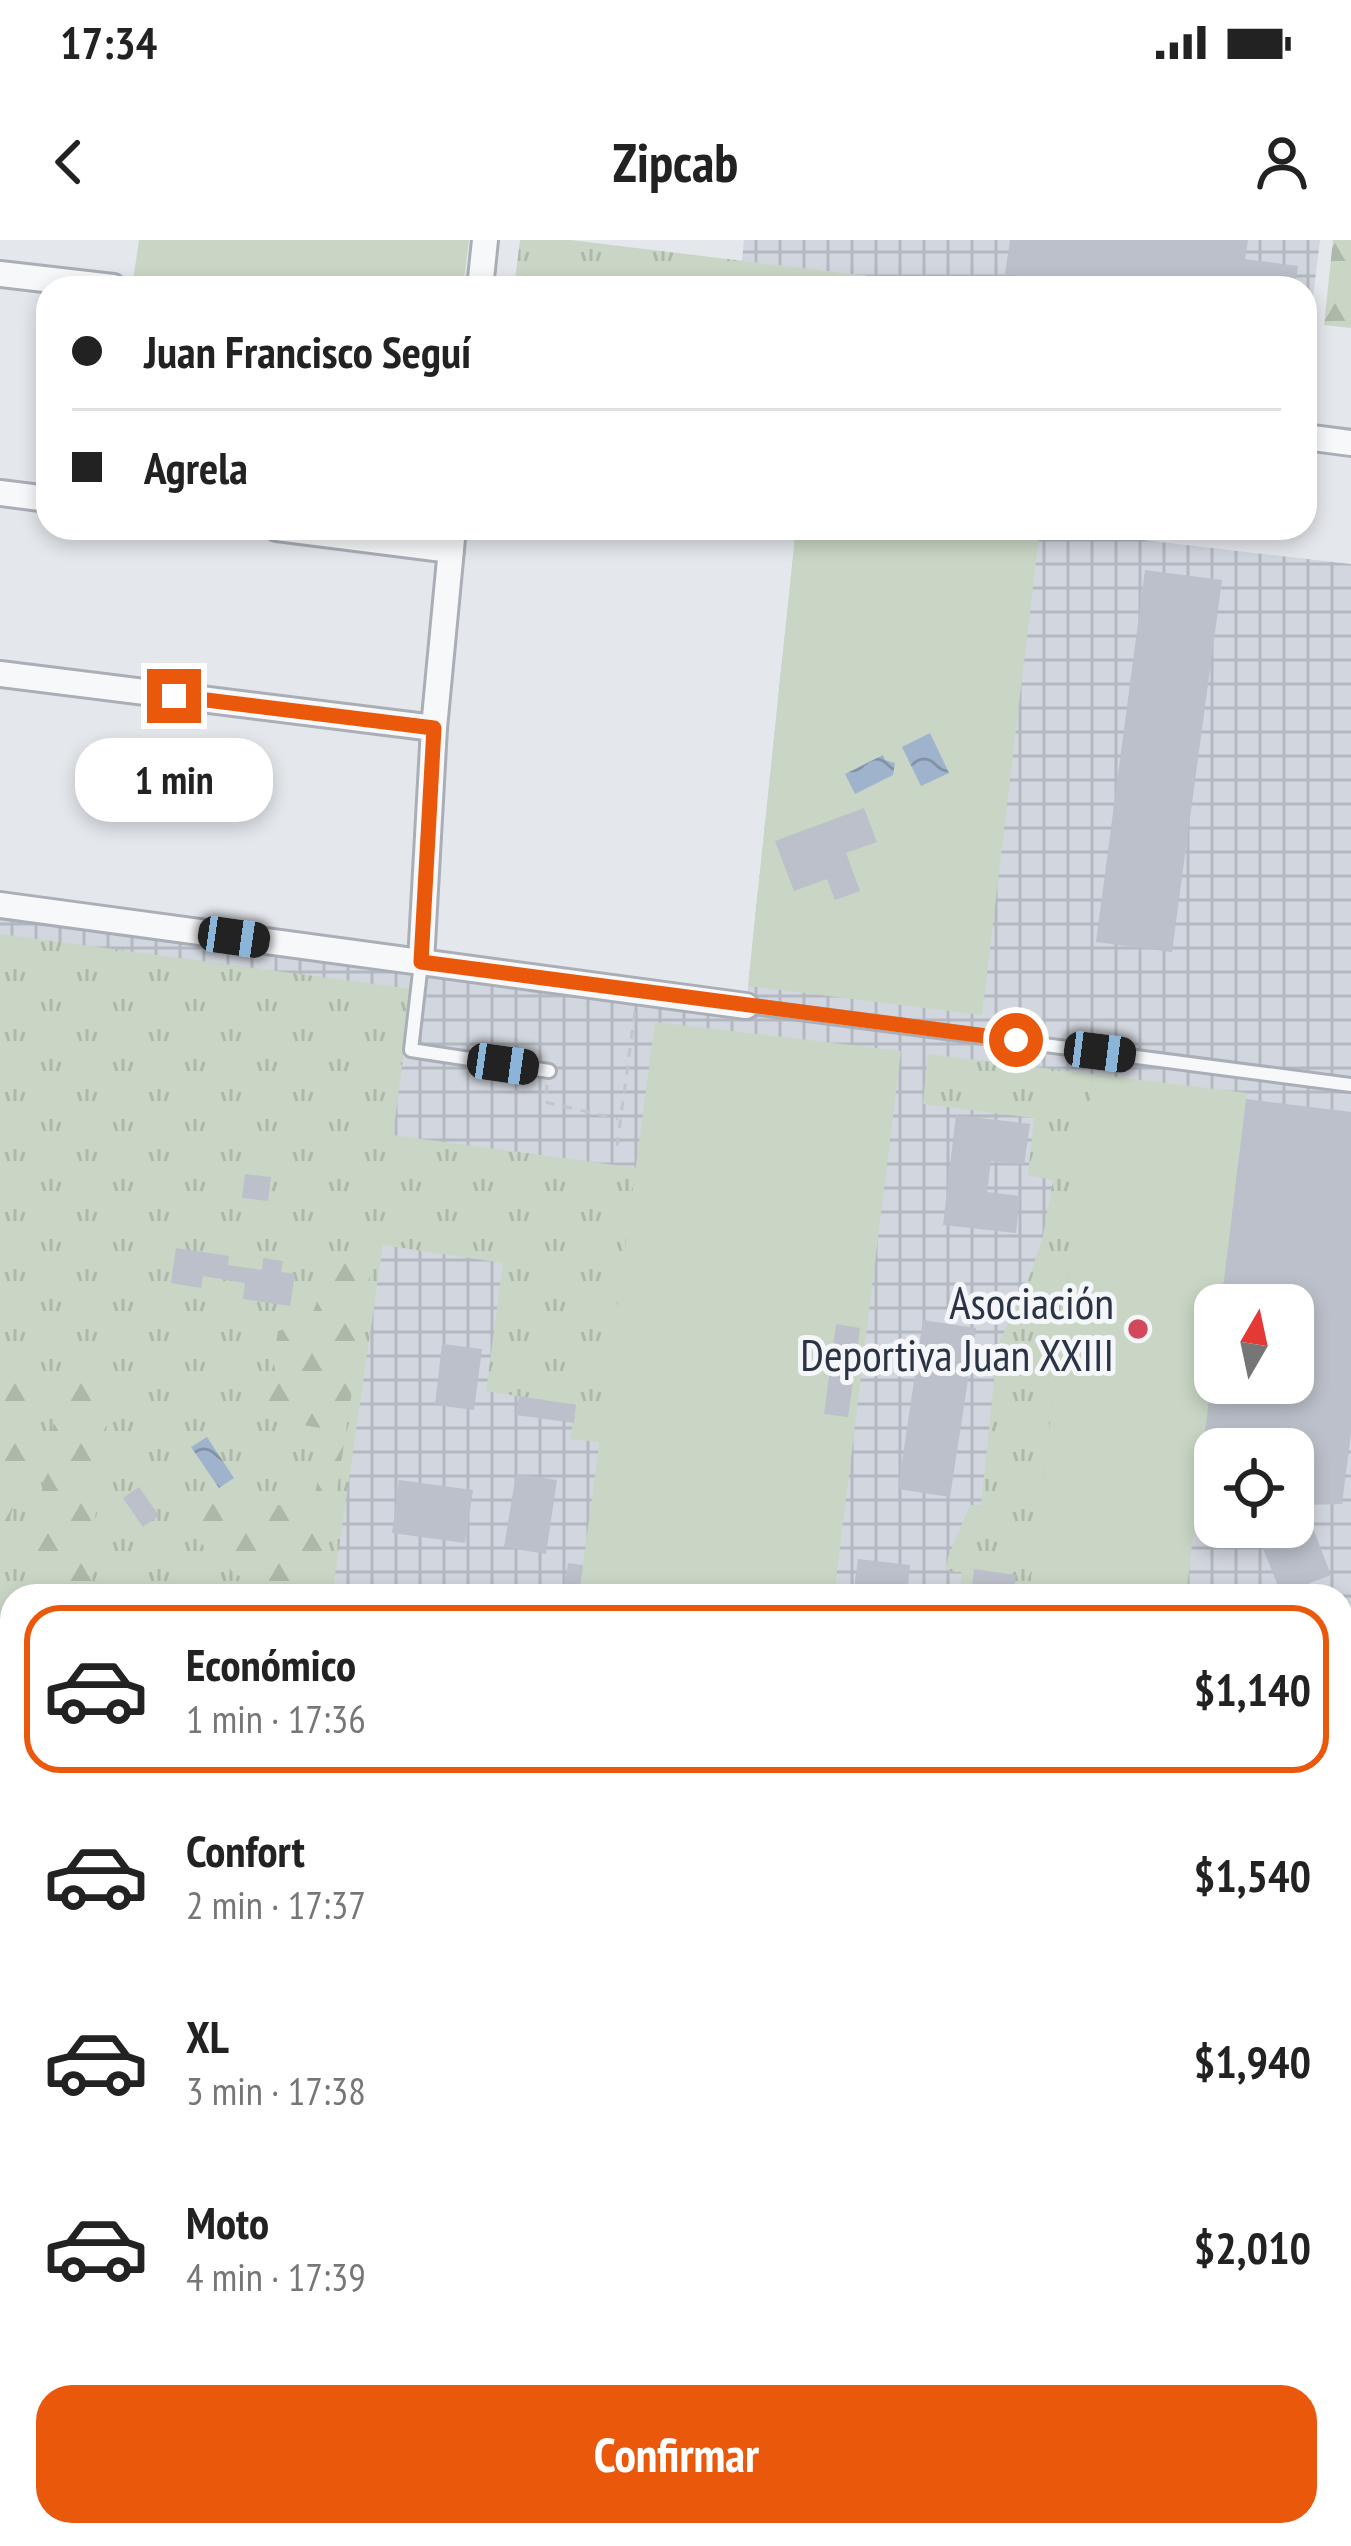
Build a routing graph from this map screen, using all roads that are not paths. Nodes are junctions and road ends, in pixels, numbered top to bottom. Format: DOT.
graph roads {
  1 [pos="485,240"];
  2 [pos="0,274"];
  3 [pos="481,276"];
  4 [pos="36,278"];
  5 [pos="1317,439"];
  6 [pos="1351,443"];
  7 [pos="1,500"];
  8 [pos="36,500"];
  9 [pos="452,540"];
  10 [pos="0,674"];
  11 [pos="434,728"];
  12 [pos="0,905"];
  13 [pos="421,962"];
  14 [pos="746,1006"];
  15 [pos="549,1071"];
  16 [pos="1351,1084"];
  1 -- 3 [label="street"];
  2 -- 4 [label="street"];
  5 -- 6 [label="street"];
  7 -- 8 [label="street"];
  9 -- 11 [label="street"];
  10 -- 11 [label="street"];
  11 -- 13 [label="street"];
  12 -- 13 [label="street"];
  13 -- 14 [label="street"];
  13 -- 15 [label="lane"];
  14 -- 16 [label="lane"];
}
